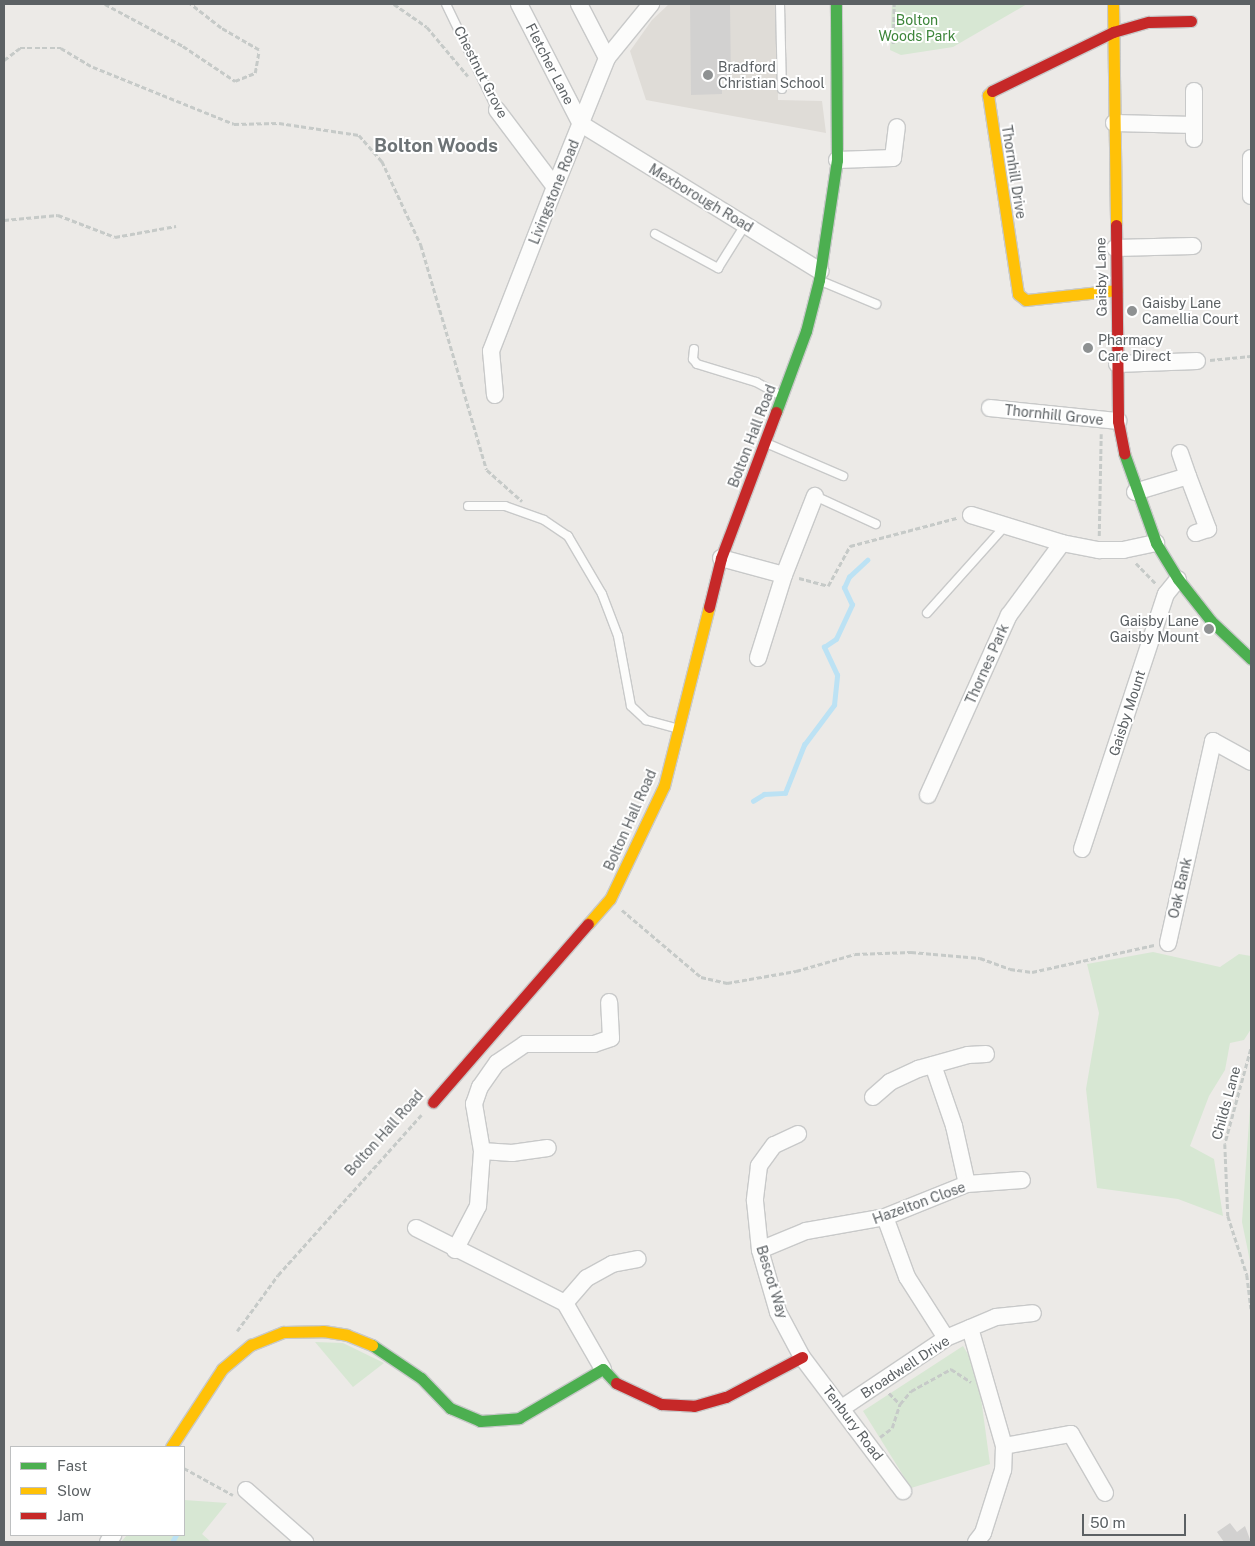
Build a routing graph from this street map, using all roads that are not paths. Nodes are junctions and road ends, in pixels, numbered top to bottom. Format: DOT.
graph roads {
  1 [pos="446,4"];
  2 [pos="519,4"];
  3 [pos="579,4"];
  4 [pos="780,4"];
  5 [pos="836,4"];
  6 [pos="1113,4"];
  7 [pos="643,7"];
  8 [pos="1192,21"];
  9 [pos="1113,32"];
  10 [pos="608,58"];
  11 [pos="782,90"];
  12 [pos="1194,91"];
  13 [pos="497,110"];
  14 [pos="1114,123"];
  15 [pos="581,124"];
  16 [pos="897,127"];
  17 [pos="1251,158"];
  18 [pos="837,160"];
  19 [pos="555,187"];
  20 [pos="1251,196"];
  21 [pos="745,225"];
  22 [pos="655,234"];
  23 [pos="1193,246"];
  24 [pos="1116,248"];
  25 [pos="820,275"];
  26 [pos="1116,290"];
  27 [pos="876,304"];
  28 [pos="694,349"];
  29 [pos="1197,361"];
  30 [pos="1117,364"];
  31 [pos="495,395"];
  32 [pos="782,398"];
  33 [pos="990,408"];
  34 [pos="1118,421"];
  35 [pos="766,443"];
  36 [pos="1180,453"];
  37 [pos="843,476"];
  38 [pos="1188,476"];
  39 [pos="1135,492"];
  40 [pos="815,496"];
  41 [pos="468,506"];
  42 [pos="971,515"];
  43 [pos="876,524"];
  44 [pos="1006,525"];
  45 [pos="1196,533"];
  46 [pos="1062,543"];
  47 [pos="1156,543"];
  48 [pos="721,558"];
  49 [pos="784,575"];
  50 [pos="1178,579"];
  51 [pos="927,614"];
  52 [pos="758,658"];
  53 [pos="1251,659"];
  54 [pos="680,729"];
  55 [pos="1251,762"];
  56 [pos="928,795"];
  57 [pos="1082,849"];
  58 [pos="1168,943"];
  59 [pos="609,1002"];
  60 [pos="986,1054"];
  61 [pos="933,1065"];
  62 [pos="873,1097"];
  63 [pos="433,1102"];
  64 [pos="798,1134"];
  65 [pos="548,1148"];
  66 [pos="482,1151"];
  67 [pos="1022,1180"];
  68 [pos="967,1184"];
  69 [pos="885,1217"];
  70 [pos="416,1228"];
  71 [pos="455,1250"];
  72 [pos="760,1250"];
  73 [pos="638,1259"];
  74 [pos="565,1303"];
  75 [pos="1033,1312"];
  76 [pos="970,1328"];
  77 [pos="946,1338"];
  78 [pos="802,1357"];
  79 [pos="603,1368"];
  80 [pos="842,1408"];
  81 [pos="172,1446"];
  82 [pos="1004,1446"];
  83 [pos="246,1490"];
  84 [pos="903,1491"];
  85 [pos="1106,1493"];
  86 [pos="306,1542"];
  87 [pos="976,1542"];
  1 -- 13 [label="lane, Chestnut Grove"];
  2 -- 15 [label="street, Fletcher Lane"];
  3 -- 10 [label="street"];
  4 -- 11 [label="lane"];
  5 -- 18 [label="street, Bolton Hall Road"];
  6 -- 9 [label="street, Gaisby Lane"];
  7 -- 10 [label="street, Livingstone Road"];
  8 -- 9 [label="street"];
  9 -- 14 [label="street, Gaisby Lane"];
  9 -- 26 [label="street, Thornhill Drive"];
  10 -- 15 [label="street, Livingstone Road"];
  12 -- 14 [label="street"];
  13 -- 19 [label="street, Chestnut Grove"];
  14 -- 24 [label="street, Gaisby Lane"];
  15 -- 19 [label="street, Livingstone Road"];
  15 -- 21 [label="street, Mexborough Road"];
  16 -- 18 [label="street"];
  17 -- 20 [label="street"];
  18 -- 25 [label="street, Bolton Hall Road"];
  19 -- 31 [label="street, Livingstone Road"];
  21 -- 22 [label="lane"];
  21 -- 25 [label="street, Mexborough Road"];
  23 -- 24 [label="street"];
  24 -- 26 [label="street, Gaisby Lane"];
  25 -- 27 [label="lane"];
  25 -- 32 [label="street, Bolton Hall Road"];
  26 -- 30 [label="street, Gaisby Lane"];
  28 -- 32 [label="lane"];
  29 -- 30 [label="street"];
  30 -- 34 [label="street, Gaisby Lane"];
  32 -- 35 [label="street, Bolton Hall Road"];
  33 -- 34 [label="street, Thornhill Grove"];
  34 -- 39 [label="street, Gaisby Lane"];
  35 -- 37 [label="lane"];
  35 -- 48 [label="street, Bolton Hall Road"];
  36 -- 38 [label="street"];
  38 -- 39 [label="street"];
  38 -- 45 [label="street"];
  39 -- 47 [label="street, Gaisby Lane"];
  40 -- 43 [label="lane"];
  40 -- 49 [label="street"];
  41 -- 54 [label="lane"];
  42 -- 44 [label="street"];
  44 -- 46 [label="street"];
  44 -- 51 [label="lane"];
  46 -- 47 [label="street"];
  46 -- 56 [label="street, Thornes Park"];
  47 -- 50 [label="street, Gaisby Lane"];
  48 -- 49 [label="street"];
  48 -- 54 [label="street, Bolton Hall Road"];
  49 -- 52 [label="street"];
  50 -- 53 [label="street, Gaisby Lane"];
  50 -- 57 [label="street, Gaisby Mount"];
  54 -- 63 [label="street, Bolton Hall Road"];
  55 -- 58 [label="street, Oak Bank"];
  59 -- 66 [label="street"];
  60 -- 61 [label="street"];
  61 -- 62 [label="street"];
  61 -- 68 [label="street"];
  64 -- 72 [label="street, Bescot Way"];
  65 -- 66 [label="street"];
  66 -- 71 [label="street"];
  67 -- 68 [label="street, Hazelton Close"];
  68 -- 69 [label="street, Hazelton Close"];
  69 -- 72 [label="street, Hazelton Close"];
  69 -- 77 [label="street"];
  70 -- 71 [label="street"];
  71 -- 74 [label="street"];
  72 -- 78 [label="street, Bescot Way"];
  73 -- 74 [label="street"];
  74 -- 79 [label="street"];
  75 -- 76 [label="street, Broadwell Drive"];
  76 -- 77 [label="street, Broadwell Drive"];
  76 -- 82 [label="street"];
  77 -- 80 [label="street, Broadwell Drive"];
  78 -- 79 [label="street"];
  78 -- 80 [label="street, Tenbury Road"];
  79 -- 81 [label="street"];
  80 -- 84 [label="street, Tenbury Road"];
  82 -- 85 [label="street"];
  82 -- 87 [label="street"];
  83 -- 86 [label="street"];
}
